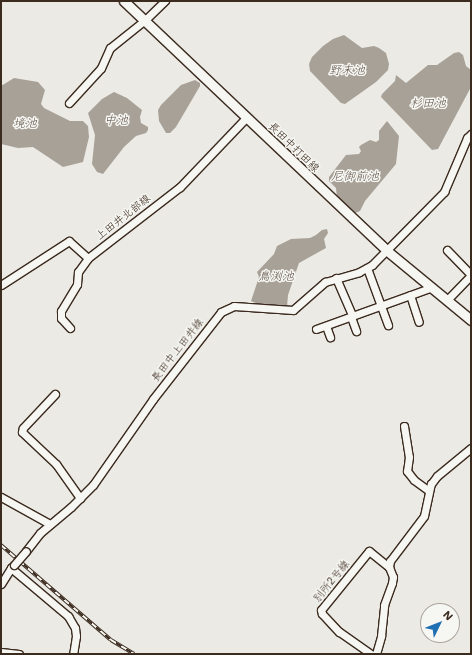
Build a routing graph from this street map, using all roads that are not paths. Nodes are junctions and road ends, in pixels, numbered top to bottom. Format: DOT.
graph roads {
  1 [pos="124,1"];
  2 [pos="165,1"];
  3 [pos="145,20"];
  4 [pos="69,103"];
  5 [pos="246,118"];
  6 [pos="471,134"];
  7 [pos="386,250"];
  8 [pos="446,250"];
  9 [pos="88,258"];
  10 [pos="367,268"];
  11 [pos="471,275"];
  12 [pos="336,278"];
  13 [pos="1,285"];
  14 [pos="430,288"];
  15 [pos="410,295"];
  16 [pos="447,300"];
  17 [pos="380,305"];
  18 [pos="352,316"];
  19 [pos="471,320"];
  20 [pos="419,322"];
  21 [pos="326,326"];
  22 [pos="388,326"];
  23 [pos="70,328"];
  24 [pos="316,329"];
  25 [pos="356,331"];
  26 [pos="330,338"];
  27 [pos="55,394"];
  28 [pos="404,426"];
  29 [pos="471,448"];
  30 [pos="428,490"];
  31 [pos="1,497"];
  32 [pos="80,498"];
  33 [pos="50,524"];
  34 [pos="12,566"];
  35 [pos="389,567"];
  36 [pos="1,584"];
  37 [pos="1,652"];
  38 [pos="20,654"];
  39 [pos="73,654"];
  40 [pos="371,654"];
  41 [pos="376,654"];
  1 -- 3 [label="street, 長田中打田線"];
  2 -- 3 [label="street"];
  3 -- 4 [label="street"];
  3 -- 5 [label="street, 長田中打田線"];
  5 -- 7 [label="street, 長田中打田線"];
  5 -- 9 [label="street, 上田井北部線"];
  6 -- 7 [label="street, 長田中上田井線"];
  7 -- 10 [label="street, 長田中上田井線"];
  7 -- 14 [label="street, 長田中打田線"];
  8 -- 11 [label="street"];
  9 -- 13 [label="street"];
  9 -- 23 [label="street"];
  10 -- 12 [label="street, 長田中上田井線"];
  10 -- 17 [label="street"];
  11 -- 16 [label="street"];
  12 -- 18 [label="street"];
  12 -- 32 [label="street, 長田中上田井線"];
  14 -- 15 [label="street"];
  14 -- 16 [label="street, 長田中打田線"];
  15 -- 17 [label="street"];
  15 -- 20 [label="street"];
  16 -- 19 [label="street, 長田中打田線"];
  17 -- 18 [label="street"];
  17 -- 22 [label="street"];
  18 -- 21 [label="street"];
  18 -- 25 [label="street"];
  21 -- 24 [label="street"];
  21 -- 26 [label="street"];
  27 -- 32 [label="street"];
  28 -- 30 [label="street"];
  29 -- 30 [label="street"];
  30 -- 35 [label="street"];
  31 -- 33 [label="street"];
  32 -- 33 [label="street, 長田中上田井線"];
  33 -- 34 [label="street, 長田中上田井線, bridge"];
  34 -- 36 [label="street, 長田中上田井線"];
  34 -- 39 [label="street"];
  35 -- 40 [label="street, 別所2号線"];
  35 -- 41 [label="street"];
  37 -- 38 [label="street"];
}
